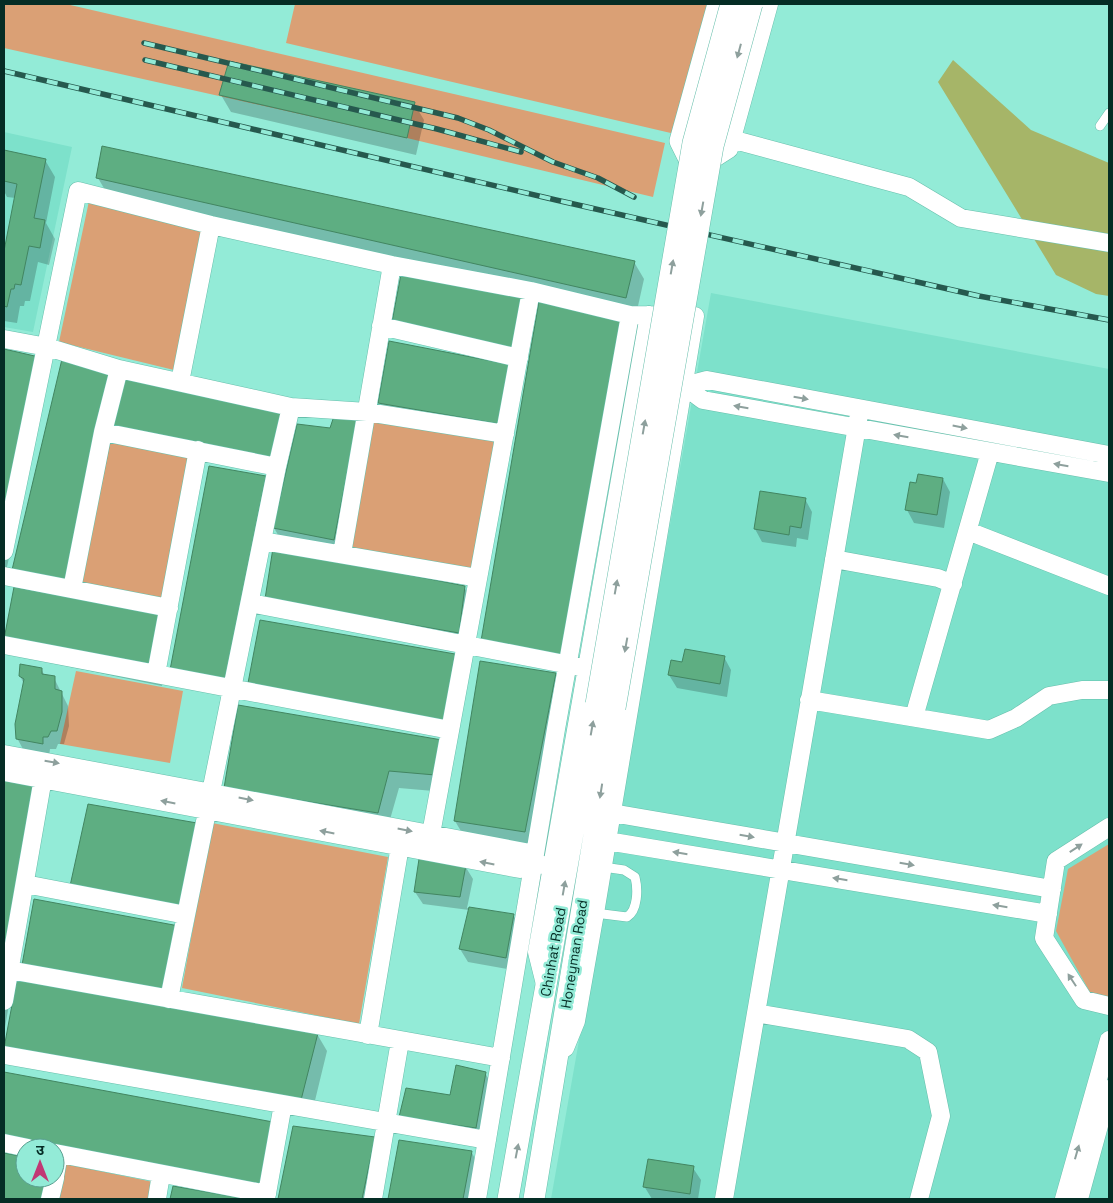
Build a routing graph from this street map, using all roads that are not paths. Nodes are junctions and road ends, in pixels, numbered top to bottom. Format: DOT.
graph roads {
  1 [pos="718,4"];
  2 [pos="731,4"];
  3 [pos="752,4"];
  4 [pos="769,4"];
  5 [pos="1109,113"];
  6 [pos="1100,126"];
  7 [pos="732,139"];
  8 [pos="695,171"];
  9 [pos="211,225"];
  10 [pos="1109,243"];
  11 [pos="392,265"];
  12 [pos="531,291"];
  13 [pos="630,315"];
  14 [pos="649,315"];
  15 [pos="381,326"];
  16 [pos="4,339"];
  17 [pos="47,347"];
  18 [pos="519,358"];
  19 [pos="119,369"];
  20 [pos="180,382"];
  21 [pos="684,386"];
  22 [pos="292,408"];
  23 [pos="860,409"];
  24 [pos="367,412"];
  25 [pos="856,428"];
  26 [pos="103,432"];
  27 [pos="505,434"];
  28 [pos="198,450"];
  29 [pos="990,452"];
  30 [pos="1109,455"];
  31 [pos="277,467"];
  32 [pos="1109,473"];
  33 [pos="968,531"];
  34 [pos="263,541"];
  35 [pos="4,551"];
  36 [pos="342,554"];
  37 [pos="834,559"];
  38 [pos="4,576"];
  39 [pos="478,578"];
  40 [pos="953,584"];
  41 [pos="1109,586"];
  42 [pos="72,590"];
  43 [pos="250,603"];
  44 [pos="169,608"];
  45 [pos="4,646"];
  46 [pos="466,646"];
  47 [pos="569,666"];
  48 [pos="587,667"];
  49 [pos="156,674"];
  50 [pos="232,689"];
  51 [pos="1109,690"];
  52 [pos="810,700"];
  53 [pos="605,706"];
  54 [pos="914,717"];
  55 [pos="450,730"];
  56 [pos="4,754"];
  57 [pos="4,772"];
  58 [pos="44,778"];
  59 [pos="209,801"];
  60 [pos="612,812"];
  61 [pos="1109,827"];
  62 [pos="431,834"];
  63 [pos="608,841"];
  64 [pos="785,843"];
  65 [pos="400,846"];
  66 [pos="534,863"];
  67 [pos="552,866"];
  68 [pos="603,867"];
  69 [pos="781,869"];
  70 [pos="25,884"];
  71 [pos="1052,889"];
  72 [pos="595,913"];
  73 [pos="1048,914"];
  74 [pos="186,915"];
  75 [pos="537,952"];
  76 [pos="516,968"];
  77 [pos="9,970"];
  78 [pos="546,990"];
  79 [pos="168,999"];
  80 [pos="4,1001"];
  81 [pos="1109,1006"];
  82 [pos="756,1013"];
  83 [pos="368,1035"];
  84 [pos="1109,1040"];
  85 [pos="400,1041"];
  86 [pos="4,1055"];
  87 [pos="501,1058"];
  88 [pos="555,1072"];
  89 [pos="1109,1089"];
  90 [pos="283,1104"];
  91 [pos="387,1122"];
  92 [pos="487,1140"];
  93 [pos="65,1156"];
  94 [pos="162,1174"];
  95 [pos="266,1197"];
  96 [pos="157,1199"];
  97 [pos="373,1199"];
  98 [pos="477,1199"];
  99 [pos="508,1199"];
  100 [pos="534,1199"];
  101 [pos="724,1199"];
  102 [pos="919,1199"];
  103 [pos="1064,1199"];
  104 [pos="1079,1199"];
  1 -- 8 [label="street"];
  53 -- 2 [label="street, one-way, bridge"];
  3 -- 53 [label="street, one-way, bridge"];
  4 -- 7 [label="street"];
  5 -- 6 [label="lane"];
  7 -- 8 [label="street"];
  7 -- 10 [label="street"];
  9 -- 11 [label="street"];
  9 -- 17 [label="street"];
  9 -- 20 [label="street"];
  11 -- 12 [label="street"];
  11 -- 15 [label="street"];
  12 -- 13 [label="street"];
  12 -- 18 [label="street"];
  13 -- 14 [label="street"];
  13 -- 47 [label="street"];
  14 -- 21 [label="street"];
  14 -- 48 [label="street"];
  15 -- 18 [label="street"];
  15 -- 24 [label="street"];
  16 -- 17 [label="street"];
  17 -- 19 [label="street"];
  17 -- 35 [label="street"];
  18 -- 27 [label="street"];
  19 -- 20 [label="street"];
  19 -- 26 [label="street"];
  20 -- 22 [label="street"];
  21 -- 23 [label="street, one-way"];
  25 -- 21 [label="street, one-way"];
  21 -- 60 [label="street"];
  22 -- 24 [label="street"];
  22 -- 31 [label="street"];
  23 -- 25 [label="street"];
  23 -- 30 [label="street, one-way"];
  24 -- 27 [label="street"];
  24 -- 36 [label="street"];
  29 -- 25 [label="street, one-way"];
  25 -- 37 [label="street"];
  26 -- 28 [label="street"];
  26 -- 42 [label="street"];
  27 -- 39 [label="street"];
  28 -- 31 [label="street"];
  28 -- 44 [label="street"];
  32 -- 29 [label="street, one-way"];
  29 -- 33 [label="street"];
  31 -- 34 [label="street"];
  33 -- 40 [label="street"];
  33 -- 41 [label="street"];
  34 -- 36 [label="street"];
  34 -- 43 [label="street"];
  36 -- 39 [label="street"];
  37 -- 40 [label="street"];
  37 -- 52 [label="street"];
  38 -- 42 [label="street"];
  39 -- 46 [label="street"];
  40 -- 54 [label="street"];
  42 -- 44 [label="street"];
  43 -- 46 [label="street"];
  43 -- 50 [label="street"];
  44 -- 49 [label="street"];
  45 -- 49 [label="street"];
  46 -- 47 [label="street"];
  46 -- 55 [label="street"];
  47 -- 48 [label="street"];
  47 -- 66 [label="street"];
  48 -- 67 [label="street"];
  49 -- 50 [label="street"];
  50 -- 55 [label="street"];
  50 -- 59 [label="street"];
  51 -- 54 [label="street"];
  52 -- 54 [label="street"];
  52 -- 64 [label="street"];
  78 -- 53 [label="street, Chinhat Road, one-way"];
  53 -- 88 [label="street, Honeyman Road, one-way"];
  55 -- 62 [label="street"];
  56 -- 59 [label="street, one-way"];
  57 -- 58 [label="street"];
  59 -- 58 [label="street, one-way"];
  58 -- 70 [label="street"];
  59 -- 62 [label="street, one-way"];
  65 -- 59 [label="street, one-way"];
  59 -- 74 [label="street"];
  60 -- 63 [label="street"];
  60 -- 64 [label="street, one-way"];
  71 -- 61 [label="street, one-way"];
  62 -- 66 [label="street"];
  63 -- 68 [label="street"];
  69 -- 63 [label="street, one-way"];
  64 -- 69 [label="street"];
  64 -- 71 [label="street, one-way"];
  66 -- 65 [label="street, one-way"];
  65 -- 83 [label="street"];
  66 -- 67 [label="street"];
  66 -- 76 [label="street"];
  67 -- 75 [label="street"];
  68 -- 72 [label="street"];
  68 -- 72 [label="lane"];
  73 -- 69 [label="street, one-way"];
  69 -- 82 [label="street"];
  70 -- 74 [label="street"];
  70 -- 77 [label="street"];
  71 -- 73 [label="street"];
  72 -- 88 [label="street"];
  81 -- 73 [label="street, one-way"];
  74 -- 79 [label="street"];
  75 -- 76 [label="street"];
  75 -- 78 [label="street"];
  76 -- 87 [label="street"];
  77 -- 79 [label="street"];
  77 -- 80 [label="street"];
  99 -- 78 [label="street, Chinhat Road, one-way"];
  79 -- 83 [label="street"];
  82 -- 101 [label="street"];
  82 -- 102 [label="street"];
  83 -- 85 [label="street"];
  103 -- 84 [label="street, one-way"];
  85 -- 87 [label="street"];
  85 -- 91 [label="street"];
  86 -- 90 [label="street"];
  87 -- 92 [label="street"];
  88 -- 100 [label="street, Honeyman Road"];
  89 -- 104 [label="street"];
  90 -- 91 [label="street"];
  90 -- 95 [label="street"];
  91 -- 92 [label="street"];
  91 -- 97 [label="street"];
  92 -- 98 [label="street"];
  93 -- 94 [label="street"];
  94 -- 95 [label="street"];
  94 -- 96 [label="street"];
}
